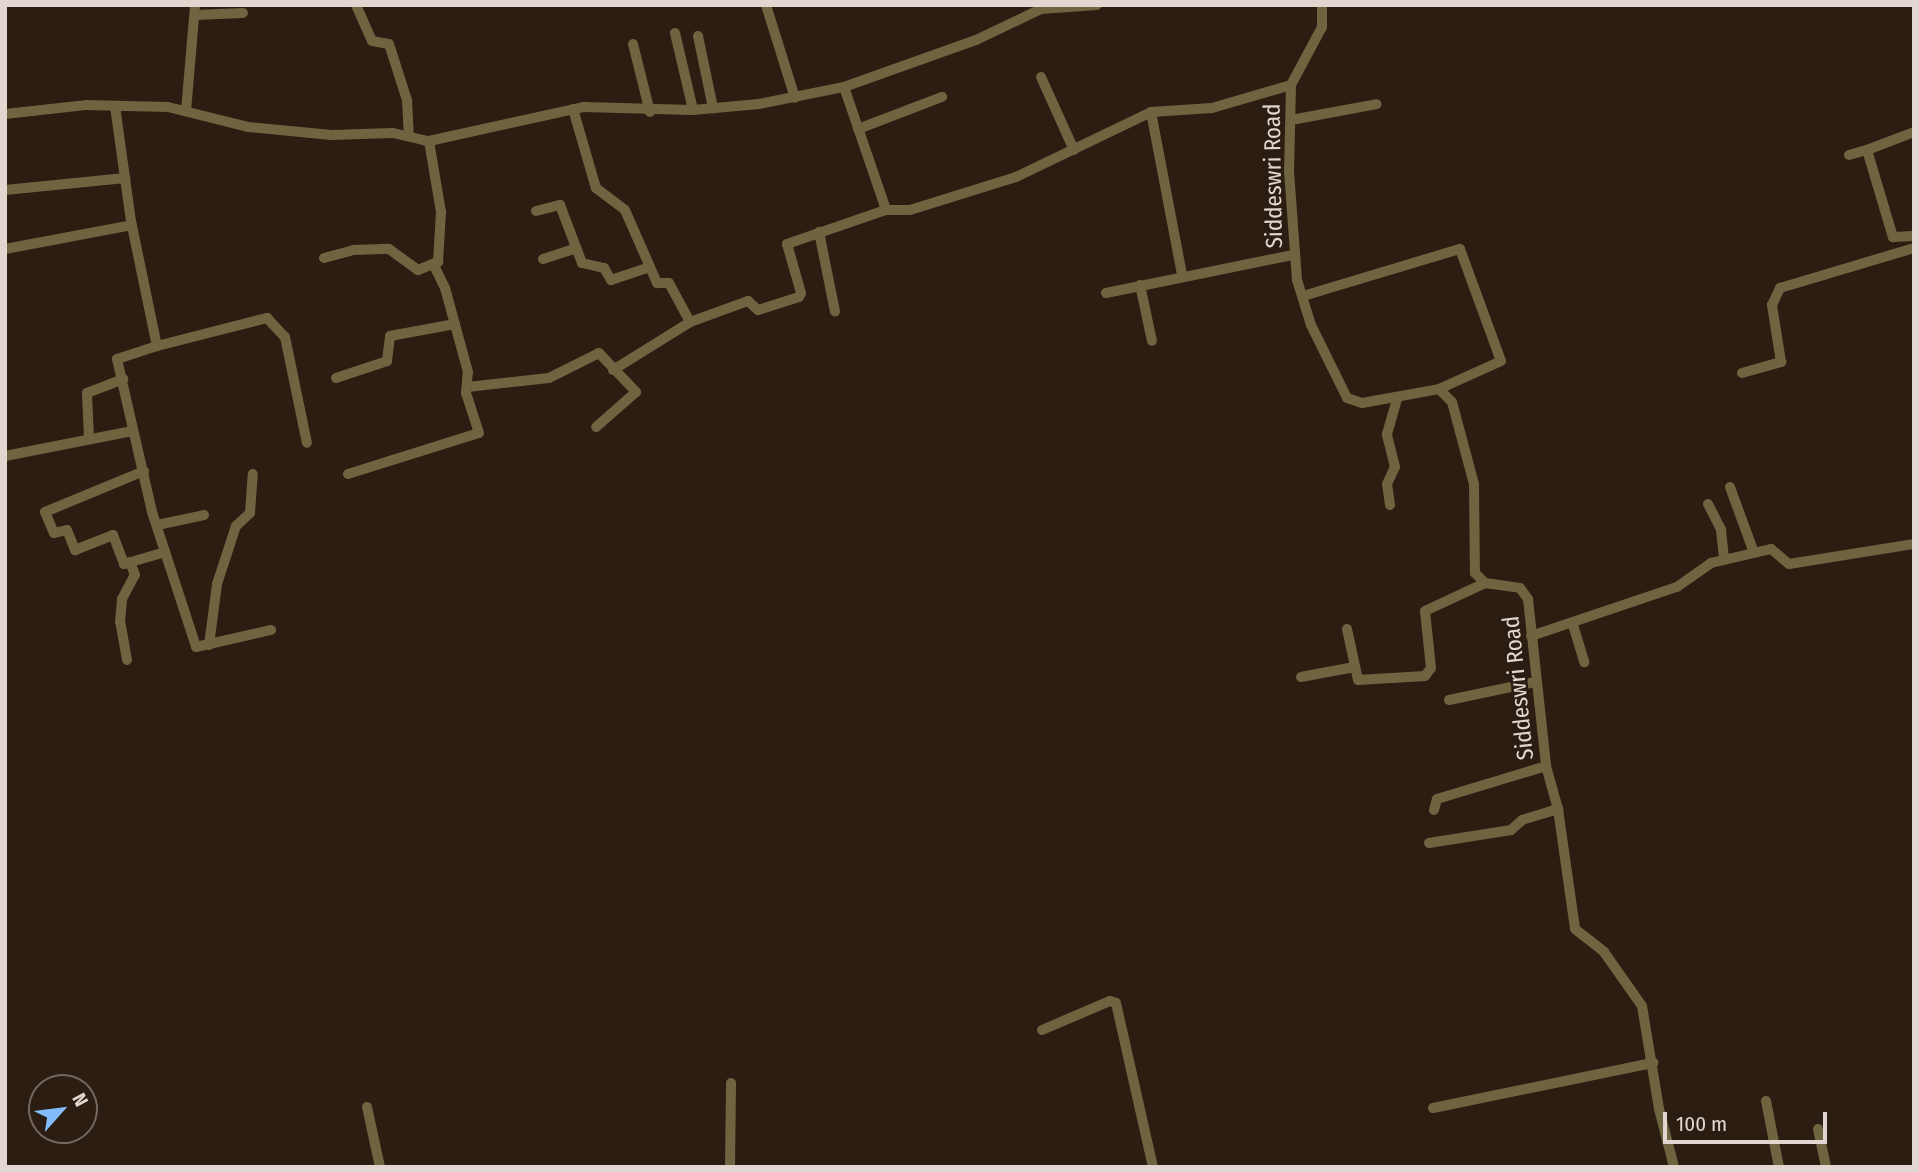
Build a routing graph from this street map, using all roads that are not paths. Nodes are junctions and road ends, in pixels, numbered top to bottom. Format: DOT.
graph roads {
  1 [pos="766,5"];
  2 [pos="1097,5"];
  3 [pos="1322,5"];
  4 [pos="357,6"];
  5 [pos="195,10"];
  6 [pos="243,13"];
  7 [pos="675,33"];
  8 [pos="698,36"];
  9 [pos="633,44"];
  10 [pos="1041,77"];
  11 [pos="1291,85"];
  12 [pos="844,88"];
  13 [pos="942,97"];
  14 [pos="795,98"];
  15 [pos="1377,104"];
  16 [pos="115,106"];
  17 [pos="573,108"];
  18 [pos="713,108"];
  19 [pos="693,110"];
  20 [pos="6,111"];
  21 [pos="186,111"];
  22 [pos="650,112"];
  23 [pos="1151,113"];
  24 [pos="1291,120"];
  25 [pos="858,129"];
  26 [pos="1914,132"];
  27 [pos="409,134"];
  28 [pos="429,141"];
  29 [pos="1074,149"];
  30 [pos="1867,149"];
  31 [pos="1849,155"];
  32 [pos="125,178"];
  33 [pos="5,190"];
  34 [pos="887,210"];
  35 [pos="536,211"];
  36 [pos="132,225"];
  37 [pos="819,232"];
  38 [pos="1914,236"];
  39 [pos="576,248"];
  40 [pos="1914,248"];
  41 [pos="5,249"];
  42 [pos="1292,255"];
  43 [pos="324,258"];
  44 [pos="543,259"];
  45 [pos="434,265"];
  46 [pos="650,267"];
  47 [pos="1182,275"];
  48 [pos="1140,285"];
  49 [pos="1106,293"];
  50 [pos="1303,296"];
  51 [pos="835,311"];
  52 [pos="690,322"];
  53 [pos="455,324"];
  54 [pos="1152,341"];
  55 [pos="157,346"];
  56 [pos="613,370"];
  57 [pos="1742,373"];
  58 [pos="336,378"];
  59 [pos="123,379"];
  60 [pos="467,387"];
  61 [pos="1439,389"];
  62 [pos="1397,400"];
  63 [pos="596,427"];
  64 [pos="133,431"];
  65 [pos="89,439"];
  66 [pos="307,443"];
  67 [pos="5,456"];
  68 [pos="144,471"];
  69 [pos="253,474"];
  70 [pos="348,474"];
  71 [pos="1730,487"];
  72 [pos="1708,504"];
  73 [pos="1390,505"];
  74 [pos="204,515"];
  75 [pos="157,525"];
  76 [pos="1914,544"];
  77 [pos="165,552"];
  78 [pos="1754,553"];
  79 [pos="1724,560"];
  80 [pos="130,562"];
  81 [pos="1485,583"];
  82 [pos="1573,625"];
  83 [pos="1347,629"];
  84 [pos="271,630"];
  85 [pos="1531,636"];
  86 [pos="209,645"];
  87 [pos="127,660"];
  88 [pos="1584,662"];
  89 [pos="1354,667"];
  90 [pos="1301,677"];
  91 [pos="1535,682"];
  92 [pos="1449,700"];
  93 [pos="1546,766"];
  94 [pos="1558,809"];
  95 [pos="1434,810"];
  96 [pos="1429,843"];
  97 [pos="1042,1030"];
  98 [pos="1653,1063"];
  99 [pos="731,1083"];
  100 [pos="1766,1101"];
  101 [pos="367,1107"];
  102 [pos="1433,1108"];
  103 [pos="1818,1129"];
  104 [pos="380,1167"];
  105 [pos="730,1167"];
  106 [pos="1153,1167"];
  107 [pos="1674,1167"];
  108 [pos="1779,1167"];
  109 [pos="1826,1167"];
  1 -- 14 [label="street"];
  2 -- 12 [label="street"];
  3 -- 11 [label="street, Siddeswri Road"];
  4 -- 27 [label="street"];
  5 -- 6 [label="street"];
  5 -- 21 [label="street"];
  7 -- 19 [label="street"];
  8 -- 18 [label="street"];
  9 -- 22 [label="street"];
  10 -- 29 [label="street"];
  11 -- 23 [label="street"];
  11 -- 24 [label="street, Siddeswri Road"];
  12 -- 14 [label="street"];
  12 -- 25 [label="street"];
  13 -- 25 [label="street"];
  14 -- 18 [label="street"];
  15 -- 24 [label="street"];
  16 -- 20 [label="street"];
  16 -- 21 [label="street"];
  16 -- 32 [label="street"];
  17 -- 22 [label="street"];
  17 -- 28 [label="street"];
  17 -- 46 [label="street"];
  18 -- 19 [label="street"];
  19 -- 22 [label="street"];
  21 -- 27 [label="street"];
  23 -- 29 [label="street"];
  23 -- 47 [label="street"];
  24 -- 42 [label="street, Siddeswri Road"];
  25 -- 34 [label="street"];
  26 -- 30 [label="street"];
  27 -- 28 [label="street"];
  28 -- 45 [label="street"];
  29 -- 34 [label="street"];
  30 -- 31 [label="street"];
  30 -- 38 [label="street"];
  32 -- 33 [label="street"];
  32 -- 36 [label="street"];
  34 -- 37 [label="street"];
  35 -- 39 [label="street"];
  36 -- 41 [label="street"];
  36 -- 55 [label="street"];
  37 -- 51 [label="street"];
  37 -- 52 [label="street"];
  39 -- 44 [label="street"];
  39 -- 46 [label="street"];
  40 -- 57 [label="street"];
  42 -- 47 [label="street"];
  42 -- 50 [label="street, Siddeswri Road"];
  43 -- 45 [label="street"];
  45 -- 53 [label="street"];
  46 -- 52 [label="street"];
  47 -- 48 [label="street"];
  48 -- 49 [label="street"];
  48 -- 54 [label="street"];
  50 -- 61 [label="street, Siddeswri Road"];
  50 -- 62 [label="street, Siddeswri Road"];
  52 -- 56 [label="street"];
  53 -- 58 [label="street"];
  53 -- 60 [label="street"];
  55 -- 59 [label="street"];
  55 -- 66 [label="street"];
  56 -- 60 [label="street"];
  56 -- 63 [label="street"];
  59 -- 64 [label="street"];
  59 -- 65 [label="street"];
  60 -- 70 [label="street"];
  61 -- 62 [label="street, Siddeswri Road"];
  61 -- 81 [label="street"];
  62 -- 73 [label="street"];
  64 -- 65 [label="street"];
  64 -- 68 [label="street"];
  65 -- 67 [label="street"];
  68 -- 75 [label="street"];
  68 -- 80 [label="street"];
  69 -- 86 [label="street"];
  71 -- 78 [label="street"];
  72 -- 79 [label="street"];
  74 -- 75 [label="street"];
  75 -- 77 [label="street"];
  76 -- 78 [label="street"];
  77 -- 80 [label="street"];
  77 -- 86 [label="street"];
  78 -- 79 [label="street"];
  79 -- 82 [label="street"];
  80 -- 87 [label="street"];
  81 -- 85 [label="street, Siddeswri Road"];
  81 -- 89 [label="street"];
  82 -- 85 [label="street"];
  82 -- 88 [label="street"];
  83 -- 89 [label="street"];
  84 -- 86 [label="street"];
  85 -- 91 [label="street, Siddeswri Road"];
  89 -- 90 [label="street"];
  91 -- 92 [label="street"];
  91 -- 93 [label="street, Siddeswri Road"];
  93 -- 94 [label="street, Siddeswri Road"];
  93 -- 95 [label="street"];
  94 -- 96 [label="street"];
  94 -- 98 [label="street, Siddeswri Road"];
  97 -- 106 [label="street"];
  98 -- 102 [label="street"];
  98 -- 107 [label="street, Siddeswri Road"];
  99 -- 105 [label="street"];
  100 -- 108 [label="street"];
  101 -- 104 [label="street"];
  103 -- 109 [label="street"];
}
